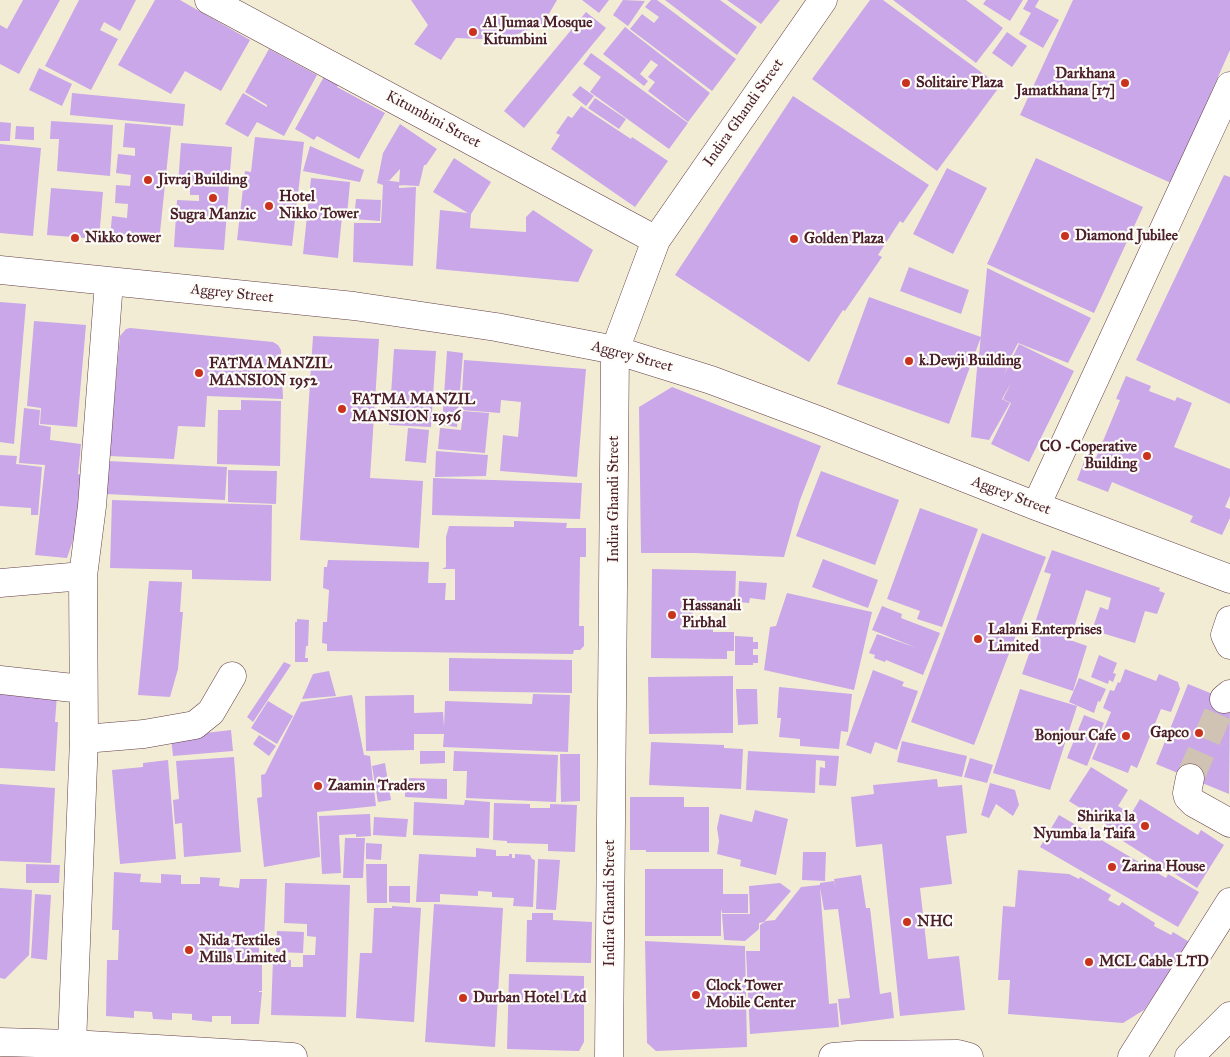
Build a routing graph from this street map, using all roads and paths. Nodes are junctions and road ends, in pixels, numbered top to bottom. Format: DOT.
graph roads {
  1 [pos="209,0"];
  2 [pos="823,0"];
  3 [pos="1230,86"];
  4 [pos="656,240"];
  5 [pos="0,270"];
  6 [pos="109,282"];
  7 [pos="615,350"];
  8 [pos="1036,506"];
  9 [pos="83,576"];
  10 [pos="1230,579"];
  11 [pos="0,583"];
  12 [pos="1230,620"];
  13 [pos="1230,645"];
  14 [pos="232,676"];
  15 [pos="0,680"];
  16 [pos="82,689"];
  17 [pos="84,739"];
  18 [pos="1190,778"];
  19 [pos="1230,823"];
  20 [pos="1230,902"];
  21 [pos="1230,1016"];
  22 [pos="0,1042"];
  23 [pos="72,1044"];
  24 [pos="851,1056"];
  25 [pos="293,1057"];
  26 [pos="609,1057"];
  27 [pos="969,1057"];
  28 [pos="1132,1057"];
  29 [pos="1189,1057"];
  1 -- 4 [label="street, Kitumbini Street"];
  2 -- 4 [label="street, Indira Ghandi Street"];
  3 -- 8 [label="street"];
  4 -- 7 [label="street, Indira Ghandi Street"];
  5 -- 6 [label="street, Aggrey Street"];
  6 -- 7 [label="street, Aggrey Street"];
  6 -- 9 [label="street"];
  7 -- 8 [label="street, Aggrey Street"];
  7 -- 26 [label="street, Indira Ghandi Street"];
  8 -- 10 [label="street, Aggrey Street"];
  9 -- 11 [label="street"];
  9 -- 16 [label="street"];
  12 -- 13 [label="street"];
  14 -- 17 [label="street"];
  15 -- 16 [label="street"];
  16 -- 17 [label="street"];
  17 -- 23 [label="street"];
  18 -- 19 [label="street"];
  20 -- 28 [label="street"];
  21 -- 29 [label="street"];
  22 -- 23 [label="street"];
  23 -- 25 [label="street"];
  24 -- 27 [label="street"];
}
